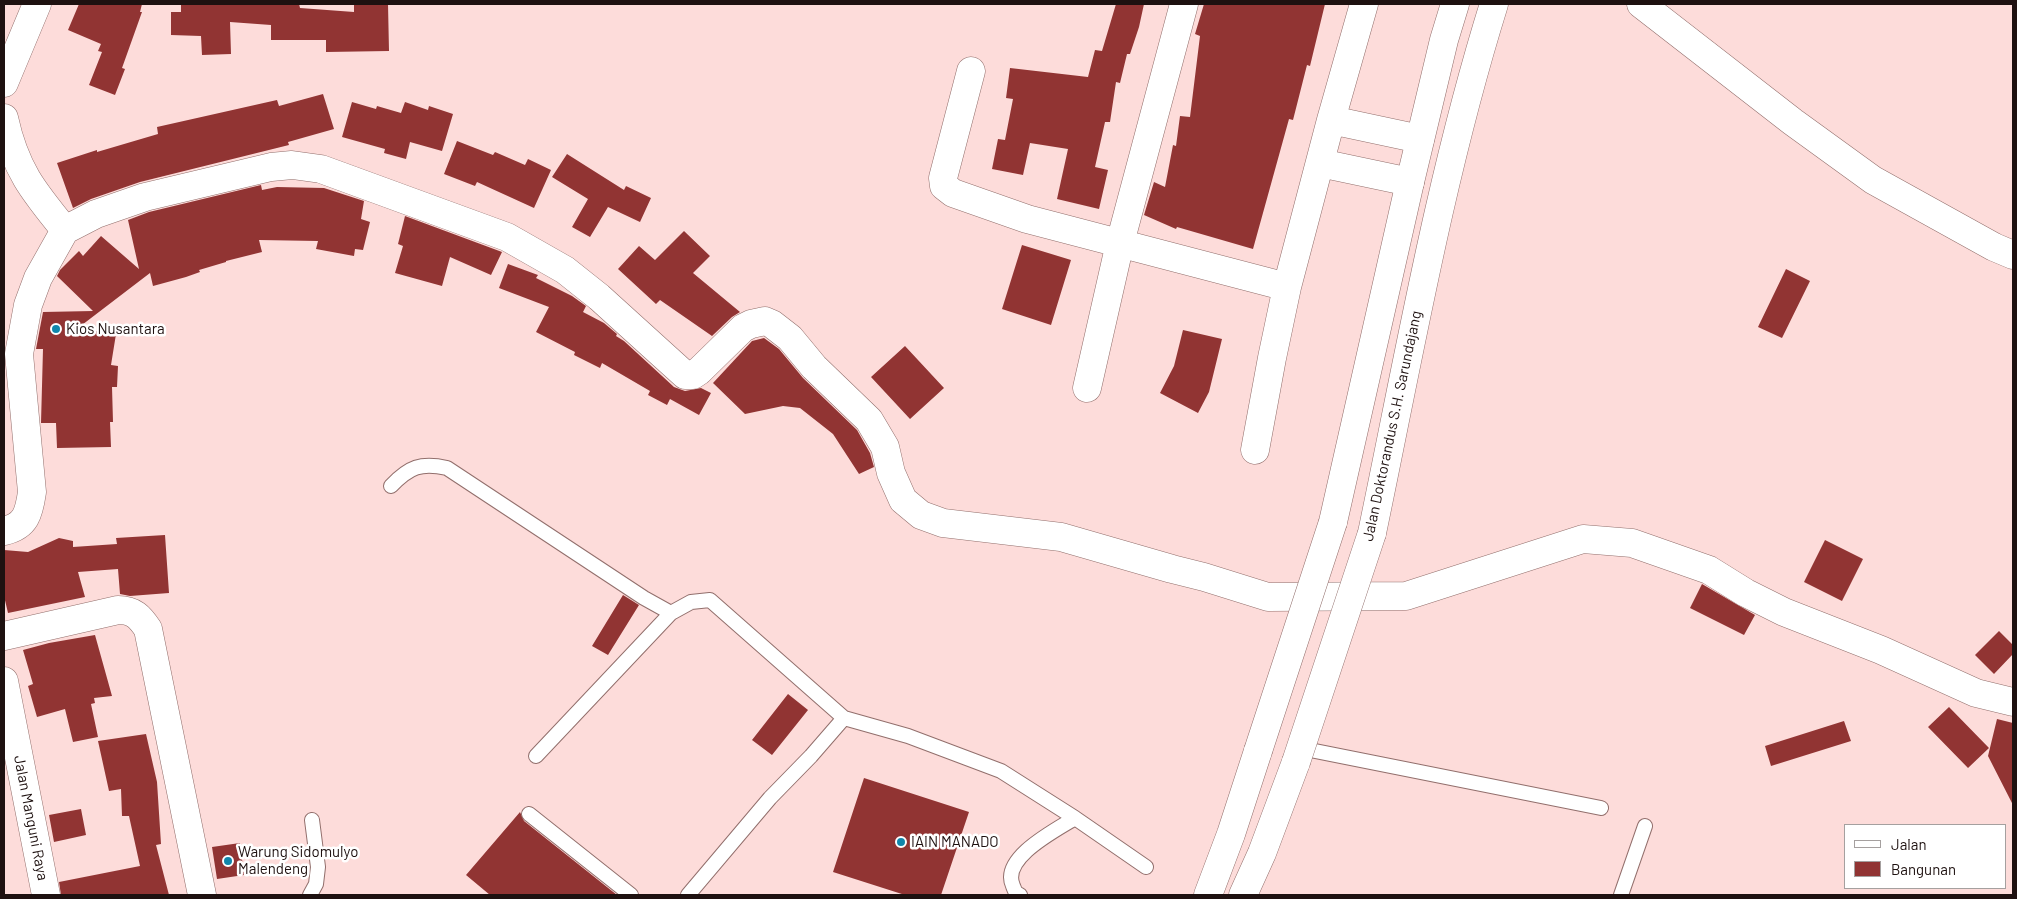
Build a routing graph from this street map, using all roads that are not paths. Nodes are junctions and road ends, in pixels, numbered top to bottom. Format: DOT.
graph roads {
  1 [pos="1184,4"];
  2 [pos="1364,4"];
  3 [pos="1455,4"];
  4 [pos="1494,4"];
  5 [pos="1641,4"];
  6 [pos="32,5"];
  7 [pos="971,71"];
  8 [pos="4,83"];
  9 [pos="4,118"];
  10 [pos="1331,120"];
  11 [pos="1420,139"];
  12 [pos="1320,162"];
  13 [pos="11,167"];
  14 [pos="1410,182"];
  15 [pos="65,230"];
  16 [pos="1120,242"];
  17 [pos="2013,255"];
  18 [pos="1287,287"];
  19 [pos="11,352"];
  20 [pos="1087,388"];
  21 [pos="1255,450"];
  22 [pos="391,486"];
  23 [pos="4,531"];
  24 [pos="671,613"];
  25 [pos="4,636"];
  26 [pos="4,681"];
  27 [pos="2013,702"];
  28 [pos="844,718"];
  29 [pos="1298,755"];
  30 [pos="536,756"];
  31 [pos="1601,808"];
  32 [pos="529,814"];
  33 [pos="1075,818"];
  34 [pos="312,820"];
  35 [pos="1646,826"];
  36 [pos="1146,867"];
  37 [pos="46,895"];
  38 [pos="202,895"];
  39 [pos="310,895"];
  40 [pos="631,895"];
  41 [pos="688,895"];
  42 [pos="1020,895"];
  43 [pos="1208,895"];
  44 [pos="1243,895"];
  45 [pos="1621,895"];
  1 -- 16 [label="main road"];
  2 -- 10 [label="main road"];
  3 -- 11 [label="main road"];
  4 -- 29 [label="main road, Jalan Doktorandus S.H. Sarundajang, bridge"];
  5 -- 17 [label="main road"];
  6 -- 8 [label="main road"];
  7 -- 16 [label="main road"];
  9 -- 13 [label="main road"];
  10 -- 11 [label="main road"];
  10 -- 12 [label="main road"];
  11 -- 14 [label="main road"];
  12 -- 14 [label="main road"];
  12 -- 18 [label="main road"];
  13 -- 15 [label="main road"];
  14 -- 43 [label="main road, bridge"];
  15 -- 19 [label="main road"];
  15 -- 27 [label="main road"];
  16 -- 18 [label="main road"];
  16 -- 20 [label="main road"];
  18 -- 21 [label="main road"];
  19 -- 23 [label="main road"];
  22 -- 24 [label="lane"];
  24 -- 28 [label="lane"];
  24 -- 30 [label="lane"];
  25 -- 38 [label="main road"];
  26 -- 37 [label="main road, Jalan Manguni Raya"];
  28 -- 33 [label="lane"];
  28 -- 41 [label="lane"];
  29 -- 31 [label="lane"];
  29 -- 44 [label="main road, Jalan Doktorandus S.H. Sarundajang"];
  32 -- 40 [label="lane"];
  33 -- 36 [label="lane"];
  33 -- 42 [label="lane"];
  34 -- 39 [label="lane"];
  35 -- 45 [label="lane"];
}
